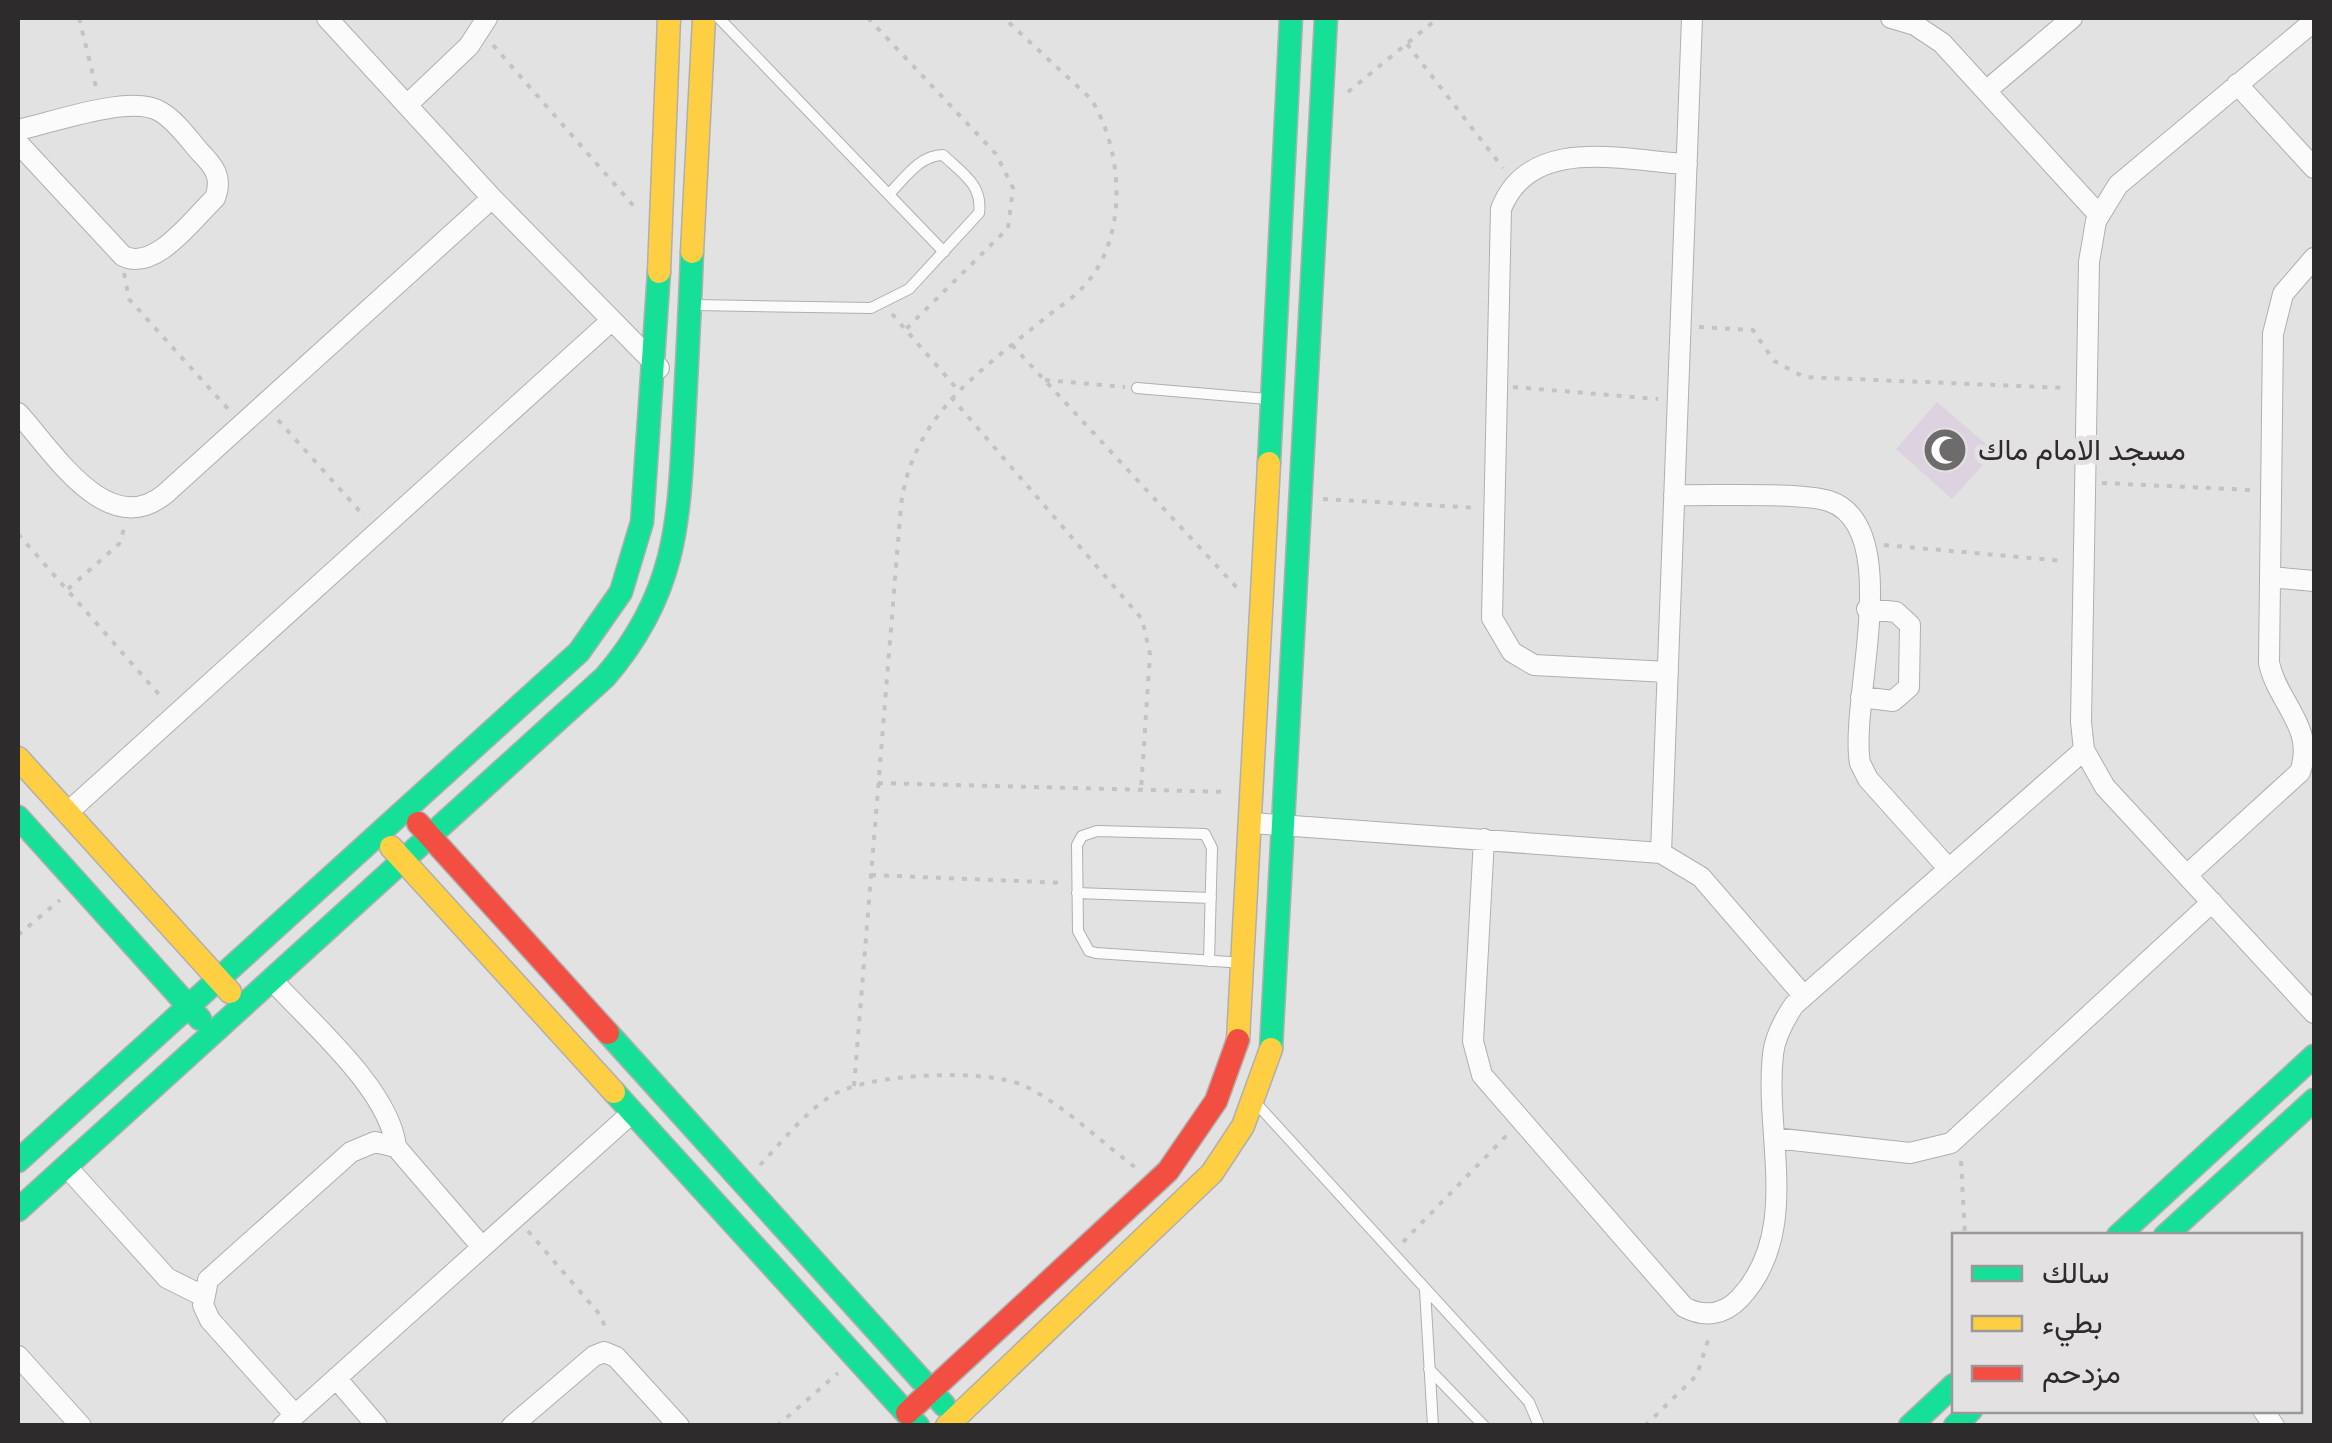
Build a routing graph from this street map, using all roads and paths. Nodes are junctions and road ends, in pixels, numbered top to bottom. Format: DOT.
graph roads {
  1 [pos="80,18"];
  2 [pos="328,18"];
  3 [pos="669,18"];
  4 [pos="704,18"];
  5 [pos="719,18"];
  6 [pos="1004,18"];
  7 [pos="1291,18"];
  8 [pos="1326,18"];
  9 [pos="1438,18"];
  10 [pos="1692,18"];
  11 [pos="1891,18"];
  12 [pos="2072,18"];
  13 [pos="2314,21"];
  14 [pos="484,24"];
  15 [pos="1407,44"];
  16 [pos="2238,84"];
  17 [pos="1986,91"];
  18 [pos="407,105"];
  19 [pos="102,111"];
  20 [pos="1321,114"];
  21 [pos="18,130"];
  22 [pos="18,142"];
  23 [pos="1687,164"];
  24 [pos="2314,168"];
  25 [pos="1515,184"];
  26 [pos="889,194"];
  27 [pos="492,198"];
  28 [pos="2099,215"];
  29 [pos="661,238"];
  30 [pos="944,252"];
  31 [pos="2314,258"];
  32 [pos="129,260"];
  33 [pos="690,304"];
  34 [pos="884,304"];
  35 [pos="1277,316"];
  36 [pos="1311,318"];
  37 [pos="612,320"];
  38 [pos="1681,327"];
  39 [pos="1012,345"];
  40 [pos="656,366"];
  41 [pos="1045,380"];
  42 [pos="1496,386"];
  43 [pos="1136,388"];
  44 [pos="2087,388"];
  45 [pos="958,390"];
  46 [pos="686,396"];
  47 [pos="950,396"];
  48 [pos="1273,399"];
  49 [pos="1678,400"];
  50 [pos="264,404"];
  51 [pos="18,413"];
  52 [pos="242,424"];
  53 [pos="2085,483"];
  54 [pos="2272,491"];
  55 [pos="1674,495"];
  56 [pos="1302,498"];
  57 [pos="125,508"];
  58 [pos="1492,509"];
  59 [pos="378,532"];
  60 [pos="18,534"];
  61 [pos="1868,544"];
  62 [pos="2084,562"];
  63 [pos="2270,577"];
  64 [pos="2314,582"];
  65 [pos="67,590"];
  66 [pos="1868,609"];
  67 [pos="1262,615"];
  68 [pos="1668,672"];
  69 [pos="1861,697"];
  70 [pos="176,714"];
  71 [pos="2084,750"];
  72 [pos="18,758"];
  73 [pos="878,782"];
  74 [pos="1142,790"];
  75 [pos="1253,793"];
  76 [pos="405,809"];
  77 [pos="67,812"];
  78 [pos="18,817"];
  79 [pos="1252,823"];
  80 [pos="1286,825"];
  81 [pos="378,834"];
  82 [pos="430,836"];
  83 [pos="1484,839"];
  84 [pos="1661,853"];
  85 [pos="403,860"];
  86 [pos="1948,868"];
  87 [pos="2186,875"];
  88 [pos="871,876"];
  89 [pos="79,885"];
  90 [pos="1077,888"];
  91 [pos="1211,898"];
  92 [pos="2212,902"];
  93 [pos="18,935"];
  94 [pos="1209,961"];
  95 [pos="1245,963"];
  96 [pos="218,978"];
  97 [pos="272,979"];
  98 [pos="1802,994"];
  99 [pos="242,1005"];
  100 [pos="188,1006"];
  101 [pos="2314,1013"];
  102 [pos="212,1033"];
  103 [pos="2314,1056"];
  104 [pos="854,1086"];
  105 [pos="2314,1100"];
  106 [pos="1255,1102"];
  107 [pos="633,1112"];
  108 [pos="1520,1122"];
  109 [pos="1959,1136"];
  110 [pos="1774,1138"];
  111 [pos="396,1147"];
  112 [pos="18,1161"];
  113 [pos="66,1166"];
  114 [pos="743,1182"];
  115 [pos="1155,1184"];
  116 [pos="18,1210"];
  117 [pos="516,1217"];
  118 [pos="1966,1233"];
  119 [pos="2121,1233"];
  120 [pos="2167,1233"];
  121 [pos="482,1247"];
  122 [pos="1392,1253"];
  123 [pos="1425,1289"];
  124 [pos="203,1296"];
  125 [pos="1708,1314"];
  126 [pos="604,1352"];
  127 [pos="18,1356"];
  128 [pos="856,1358"];
  129 [pos="1429,1368"];
  130 [pos="336,1378"];
  131 [pos="1952,1387"];
  132 [pos="931,1391"];
  133 [pos="912,1419"];
  134 [pos="289,1420"];
  135 [pos="955,1423"];
  136 [pos="76,1424"];
  137 [pos="377,1426"];
  138 [pos="512,1426"];
  139 [pos="679,1426"];
  140 [pos="777,1426"];
  141 [pos="1433,1426"];
  142 [pos="1484,1426"];
  143 [pos="1540,1426"];
  144 [pos="1645,1426"];
  145 [pos="1910,1426"];
  1 -- 19 [label="path"];
  2 -- 18 [label="street"];
  3 -- 29 [label="street"];
  4 -- 33 [label="street"];
  5 -- 26 [label="lane"];
  6 -- 39 [label="path"];
  7 -- 35 [label="street"];
  8 -- 20 [label="street"];
  9 -- 15 [label="path"];
  10 -- 23 [label="street"];
  11 -- 17 [label="street"];
  12 -- 17 [label="street"];
  13 -- 16 [label="street"];
  14 -- 18 [label="street"];
  14 -- 29 [label="path"];
  15 -- 20 [label="path"];
  15 -- 25 [label="path"];
  16 -- 24 [label="street"];
  16 -- 28 [label="street"];
  17 -- 28 [label="street"];
  18 -- 27 [label="street"];
  19 -- 21 [label="street"];
  19 -- 32 [label="street"];
  20 -- 36 [label="street"];
  22 -- 32 [label="street"];
  23 -- 25 [label="street"];
  23 -- 38 [label="street"];
  25 -- 42 [label="street"];
  26 -- 30 [label="lane"];
  26 -- 30 [label="lane"];
  27 -- 37 [label="street"];
  27 -- 50 [label="street"];
  28 -- 44 [label="street"];
  29 -- 40 [label="street"];
  30 -- 34 [label="lane"];
  31 -- 54 [label="street"];
  32 -- 52 [label="path"];
  33 -- 34 [label="lane"];
  33 -- 46 [label="street"];
  34 -- 45 [label="path"];
  35 -- 36 [label="street"];
  35 -- 48 [label="street"];
  36 -- 56 [label="street"];
  37 -- 40 [label="street"];
  37 -- 59 [label="street"];
  38 -- 44 [label="path"];
  38 -- 49 [label="street"];
  39 -- 41 [label="path"];
  39 -- 45 [label="path"];
  40 -- 46 [label="street"];
  40 -- 76 [label="street"];
  41 -- 43 [label="path"];
  41 -- 67 [label="path"];
  42 -- 49 [label="path"];
  42 -- 58 [label="street"];
  43 -- 48 [label="lane"];
  44 -- 53 [label="street"];
  45 -- 47 [label="path"];
  46 -- 82 [label="street"];
  47 -- 73 [label="path"];
  47 -- 74 [label="path"];
  48 -- 67 [label="street"];
  49 -- 55 [label="street"];
  50 -- 52 [label="street"];
  50 -- 59 [label="path"];
  51 -- 57 [label="street"];
  52 -- 57 [label="street"];
  53 -- 54 [label="path"];
  53 -- 62 [label="street"];
  54 -- 63 [label="street"];
  55 -- 61 [label="street"];
  55 -- 68 [label="street"];
  56 -- 58 [label="path"];
  56 -- 80 [label="street"];
  57 -- 65 [label="path"];
  58 -- 68 [label="street"];
  59 -- 70 [label="street"];
  60 -- 65 [label="path"];
  61 -- 62 [label="path"];
  61 -- 66 [label="street"];
  62 -- 71 [label="street"];
  63 -- 64 [label="street"];
  63 -- 87 [label="street"];
  65 -- 70 [label="path"];
  66 -- 69 [label="street"];
  66 -- 69 [label="street"];
  67 -- 75 [label="street"];
  68 -- 84 [label="street"];
  69 -- 86 [label="street"];
  70 -- 77 [label="street"];
  71 -- 86 [label="street"];
  71 -- 87 [label="street"];
  72 -- 77 [label="street"];
  73 -- 74 [label="path"];
  73 -- 88 [label="path"];
  74 -- 75 [label="path"];
  75 -- 79 [label="street"];
  76 -- 81 [label="street"];
  76 -- 82 [label="street"];
  77 -- 96 [label="street"];
  78 -- 89 [label="street"];
  79 -- 80 [label="street"];
  79 -- 95 [label="street"];
  80 -- 83 [label="street"];
  80 -- 106 [label="street"];
  81 -- 85 [label="street"];
  81 -- 96 [label="street"];
  82 -- 85 [label="street"];
  82 -- 114 [label="street"];
  83 -- 84 [label="street"];
  83 -- 108 [label="street"];
  84 -- 98 [label="street"];
  85 -- 97 [label="street"];
  85 -- 107 [label="street"];
  86 -- 98 [label="street"];
  87 -- 92 [label="street"];
  88 -- 90 [label="path"];
  88 -- 104 [label="path"];
  89 -- 93 [label="path"];
  89 -- 100 [label="street"];
  90 -- 91 [label="lane"];
  90 -- 91 [label="lane"];
  90 -- 94 [label="lane"];
  91 -- 94 [label="lane"];
  92 -- 101 [label="street"];
  92 -- 109 [label="street"];
  94 -- 95 [label="lane"];
  95 -- 115 [label="street"];
  96 -- 99 [label="street"];
  96 -- 100 [label="street"];
  97 -- 99 [label="street"];
  97 -- 111 [label="street"];
  98 -- 110 [label="street"];
  99 -- 102 [label="street"];
  100 -- 102 [label="street"];
  100 -- 112 [label="street"];
  102 -- 113 [label="street"];
  103 -- 119 [label="street"];
  104 -- 114 [label="path"];
  104 -- 115 [label="path"];
  105 -- 120 [label="street"];
  106 -- 122 [label="lane"];
  106 -- 135 [label="street"];
  107 -- 117 [label="street"];
  107 -- 128 [label="street"];
  108 -- 122 [label="path"];
  108 -- 125 [label="street"];
  109 -- 110 [label="street"];
  109 -- 118 [label="path"];
  110 -- 125 [label="street"];
  111 -- 121 [label="street"];
  111 -- 124 [label="street"];
  113 -- 116 [label="street"];
  113 -- 124 [label="street"];
  114 -- 132 [label="street"];
  115 -- 132 [label="street"];
  117 -- 121 [label="street"];
  117 -- 126 [label="path"];
  121 -- 130 [label="street"];
  122 -- 123 [label="lane"];
  123 -- 129 [label="lane"];
  123 -- 143 [label="lane"];
  124 -- 134 [label="street"];
  125 -- 144 [label="path"];
  126 -- 138 [label="street"];
  126 -- 139 [label="street"];
  127 -- 136 [label="street"];
  128 -- 133 [label="street"];
  128 -- 140 [label="path"];
  129 -- 141 [label="lane"];
  129 -- 142 [label="lane"];
  130 -- 134 [label="street"];
  130 -- 137 [label="street"];
  131 -- 145 [label="street"];
  132 -- 133 [label="street"];
  132 -- 135 [label="street"];
}
